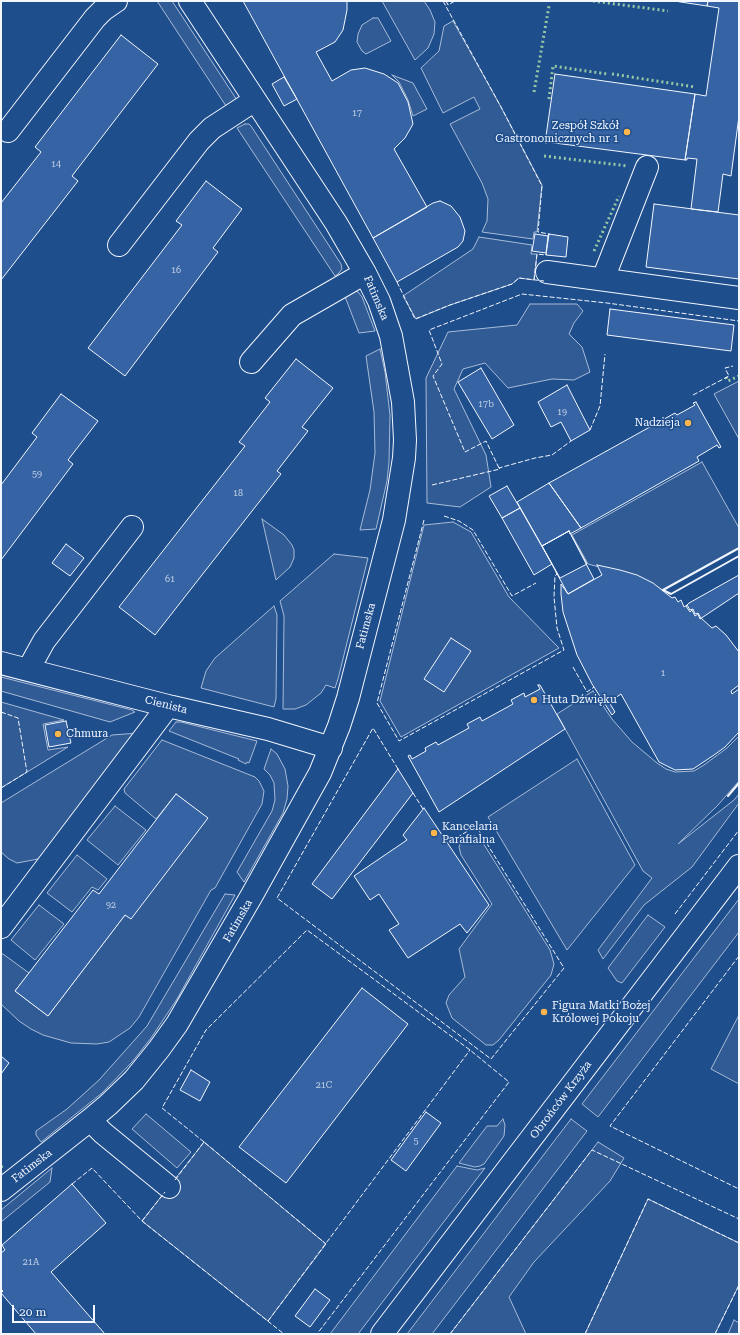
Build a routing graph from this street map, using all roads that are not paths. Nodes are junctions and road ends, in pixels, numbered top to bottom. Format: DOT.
graph roads {
  1 [pos="116,1"];
  2 [pos="190,1"];
  3 [pos="255,100"];
  4 [pos="8,131"];
  5 [pos="647,167"];
  6 [pos="119,245"];
  7 [pos="547,272"];
  8 [pos="365,273"];
  9 [pos="603,279"];
  10 [pos="739,298"];
  11 [pos="251,362"];
  12 [pos="132,527"];
  13 [pos="1,662"];
  14 [pos="30,670"];
  15 [pos="168,706"];
  16 [pos="331,748"];
  17 [pos="739,866"];
  18 [pos="1,927"];
  19 [pos="90,1120"];
  20 [pos="169,1187"];
  21 [pos="1,1190"];
  22 [pos="382,1334"];
  1 -- 4 [label="street"];
  2 -- 3 [label="street, Fatimska"];
  3 -- 6 [label="street"];
  3 -- 8 [label="street, Fatimska"];
  5 -- 9 [label="street"];
  7 -- 9 [label="street"];
  8 -- 11 [label="street"];
  8 -- 16 [label="street, Fatimska"];
  9 -- 10 [label="street"];
  12 -- 14 [label="street"];
  13 -- 14 [label="street, Cienista"];
  14 -- 15 [label="street, Cienista"];
  15 -- 16 [label="street, Cienista"];
  15 -- 18 [label="street"];
  16 -- 19 [label="street, Fatimska"];
  17 -- 22 [label="street, Obrońców Krzyża"];
  19 -- 20 [label="street"];
  19 -- 21 [label="street, Fatimska"];
}
